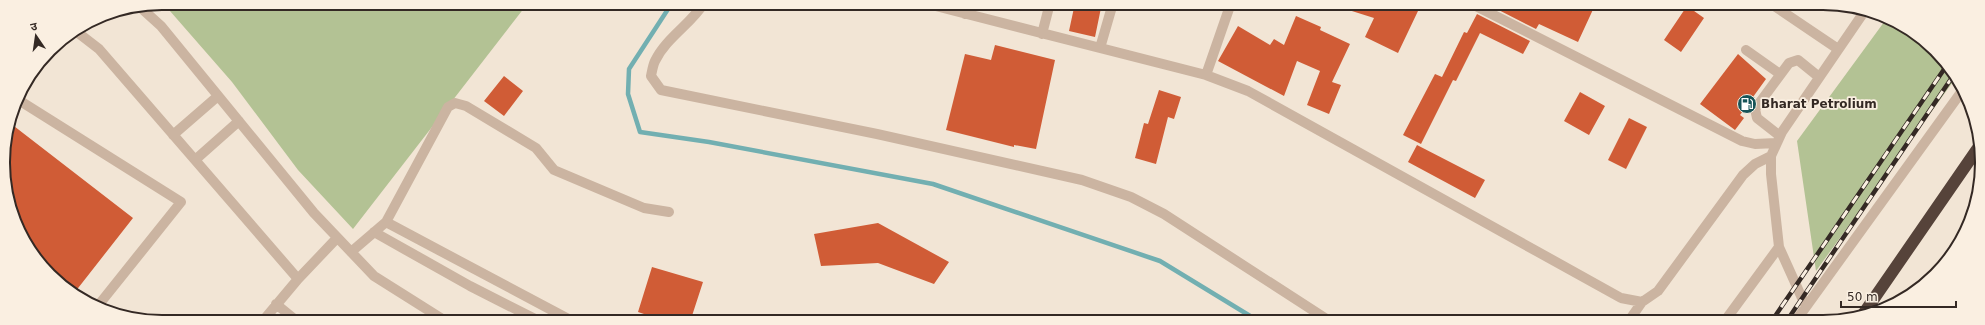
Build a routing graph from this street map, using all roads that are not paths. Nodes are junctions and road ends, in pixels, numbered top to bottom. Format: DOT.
graph roads {
  1 [pos="700,10"];
  2 [pos="950,10"];
  3 [pos="966,10"];
  4 [pos="1048,10"];
  5 [pos="1111,10"];
  6 [pos="1229,10"];
  7 [pos="1484,10"];
  8 [pos="1780,10"];
  9 [pos="144,11"];
  10 [pos="965,14"];
  11 [pos="1862,15"];
  12 [pos="80,34"];
  13 [pos="1042,34"];
  14 [pos="1100,48"];
  15 [pos="1838,49"];
  16 [pos="1746,50"];
  17 [pos="1780,74"];
  18 [pos="1206,75"];
  19 [pos="1819,77"];
  20 [pos="1959,95"];
  21 [pos="218,96"];
  22 [pos="23,103"];
  23 [pos="238,121"];
  24 [pos="173,135"];
  25 [pos="1778,140"];
  26 [pos="1975,152"];
  27 [pos="1771,156"];
  28 [pos="194,160"];
  29 [pos="669,212"];
  30 [pos="386,222"];
  31 [pos="374,232"];
  32 [pos="337,238"];
  33 [pos="1780,247"];
  34 [pos="351,252"];
  35 [pos="298,279"];
  36 [pos="101,302"];
  37 [pos="1642,302"];
  38 [pos="276,304"];
  39 [pos="1806,306"];
  40 [pos="1867,308"];
  41 [pos="267,315"];
  42 [pos="289,315"];
  43 [pos="436,315"];
  44 [pos="527,315"];
  45 [pos="561,315"];
  46 [pos="1320,315"];
  47 [pos="1633,315"];
  48 [pos="1729,315"];
  49 [pos="1800,315"];
  1 -- 46 [label="street"];
  2 -- 10 [label="street"];
  3 -- 10 [label="street"];
  4 -- 13 [label="street"];
  5 -- 14 [label="street"];
  6 -- 18 [label="street"];
  7 -- 25 [label="street"];
  8 -- 15 [label="street"];
  9 -- 21 [label="street"];
  10 -- 13 [label="street"];
  11 -- 15 [label="street"];
  12 -- 24 [label="street"];
  13 -- 14 [label="street"];
  14 -- 18 [label="street"];
  15 -- 19 [label="street"];
  16 -- 17 [label="street"];
  17 -- 19 [label="street"];
  17 -- 25 [label="street"];
  18 -- 37 [label="street"];
  19 -- 25 [label="street"];
  20 -- 39 [label="street"];
  21 -- 23 [label="street"];
  21 -- 24 [label="street"];
  22 -- 36 [label="street"];
  23 -- 28 [label="street"];
  23 -- 32 [label="street"];
  24 -- 28 [label="street"];
  25 -- 27 [label="street"];
  26 -- 40 [label="highway"];
  27 -- 33 [label="street"];
  27 -- 37 [label="street"];
  28 -- 35 [label="street"];
  29 -- 30 [label="street"];
  30 -- 31 [label="street"];
  30 -- 45 [label="street"];
  31 -- 34 [label="street"];
  31 -- 44 [label="street"];
  32 -- 34 [label="street"];
  32 -- 35 [label="street"];
  33 -- 39 [label="street"];
  33 -- 48 [label="street"];
  34 -- 43 [label="street"];
  35 -- 38 [label="street"];
  37 -- 47 [label="street"];
  38 -- 41 [label="street"];
  38 -- 42 [label="street"];
  39 -- 49 [label="street"];
}
